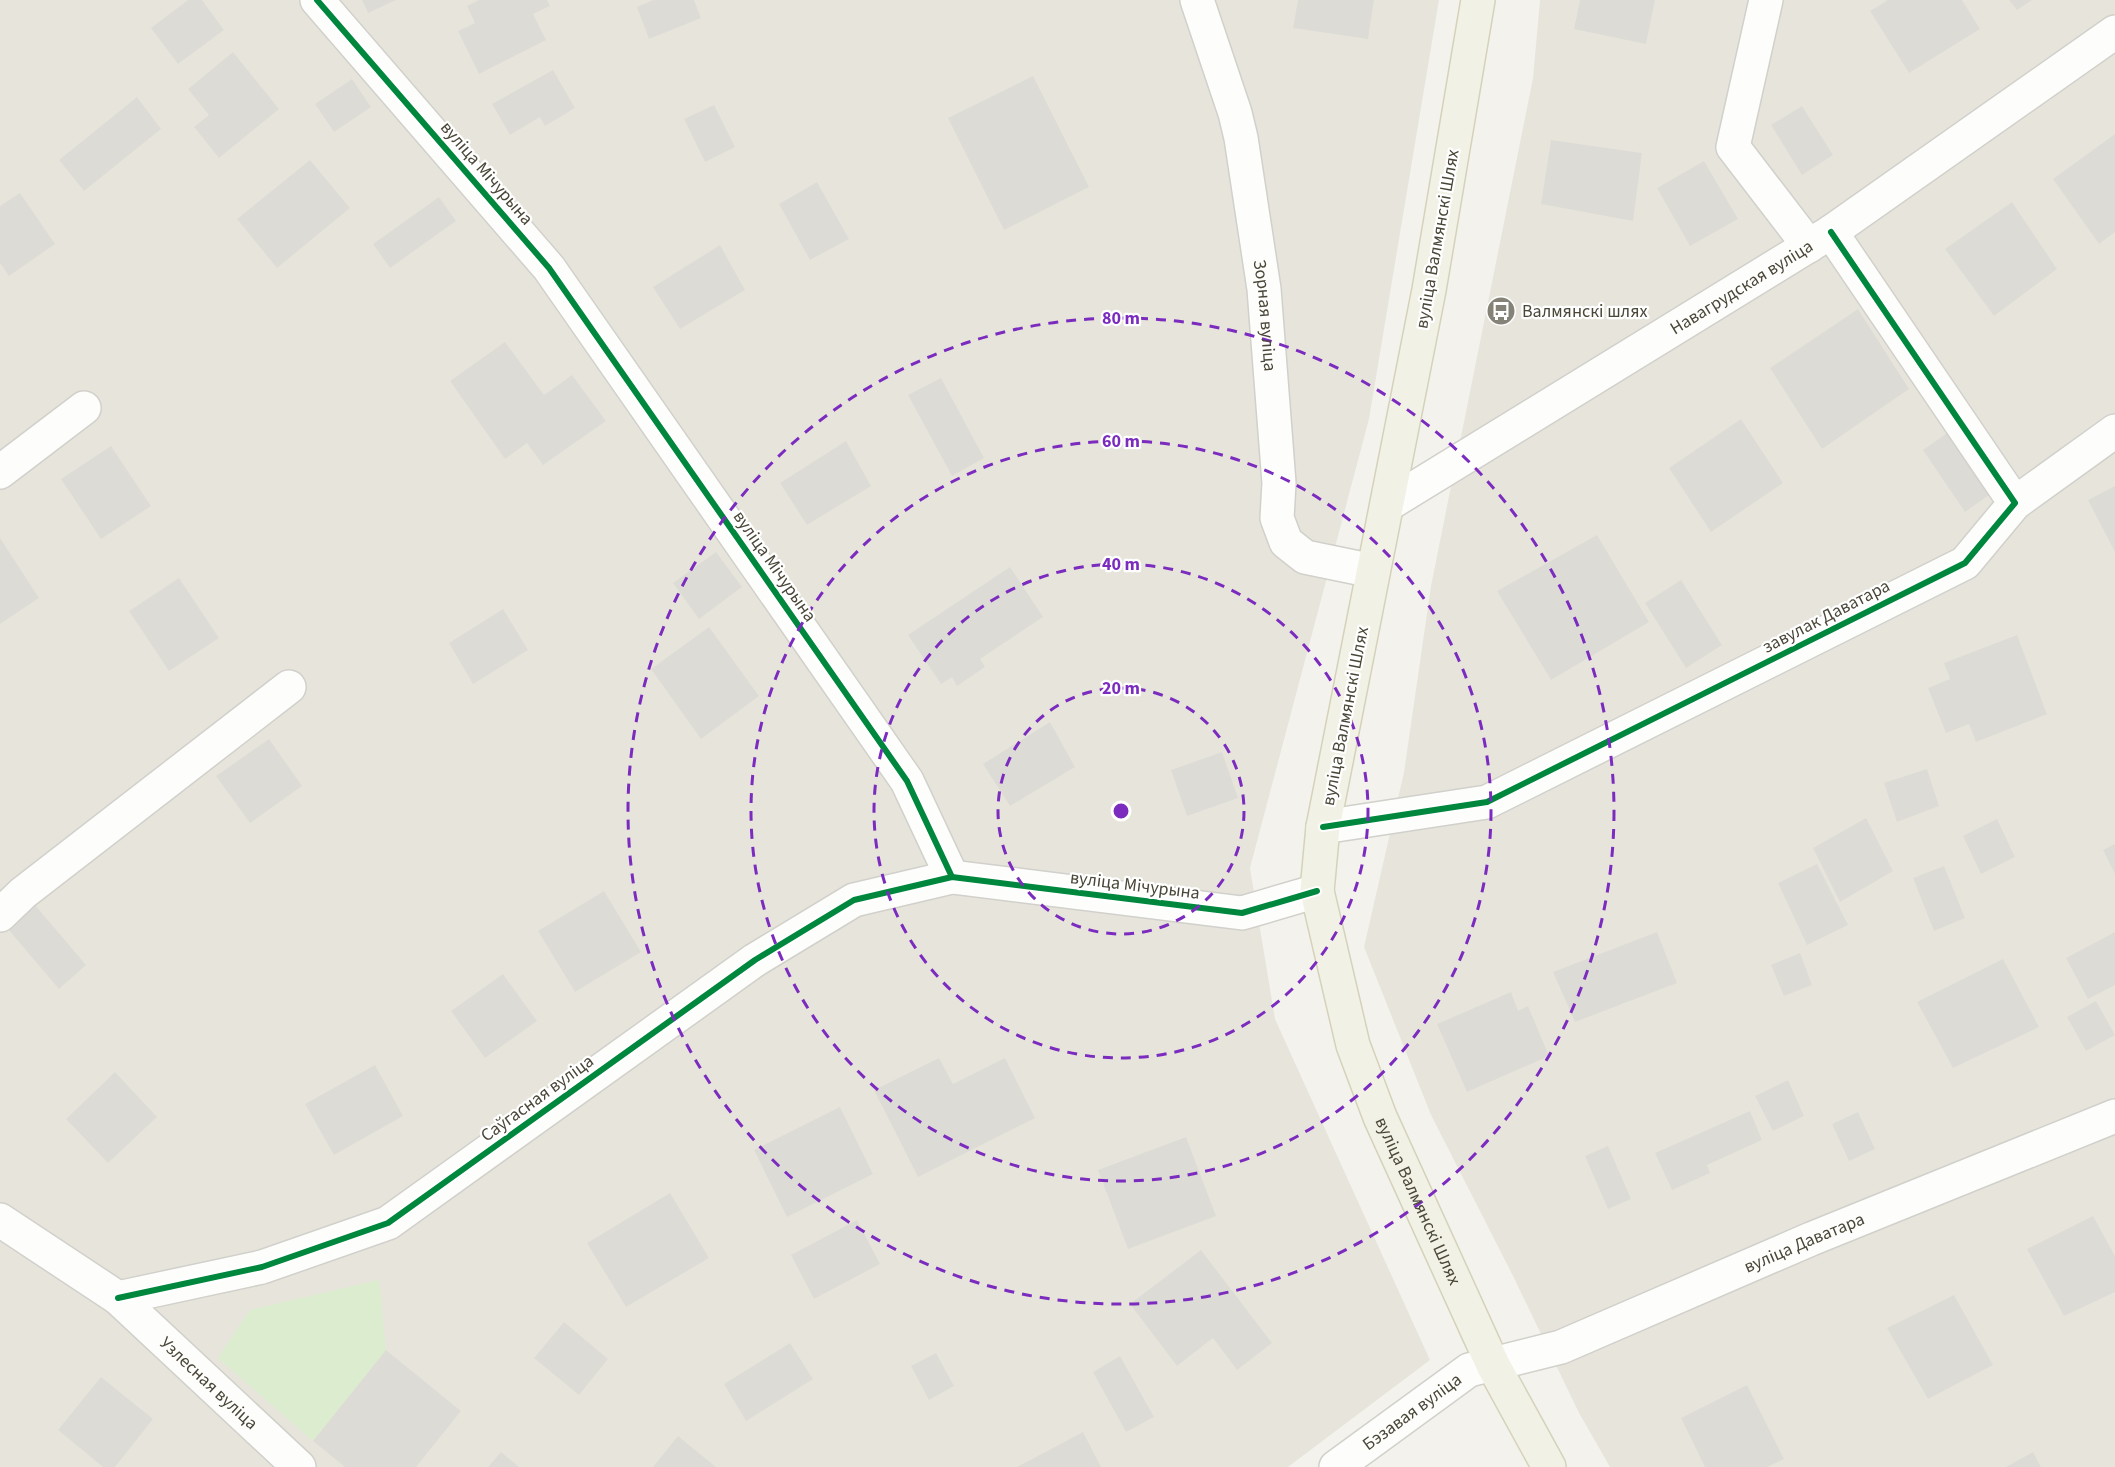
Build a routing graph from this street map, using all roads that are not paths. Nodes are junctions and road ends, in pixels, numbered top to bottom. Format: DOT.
graph roads {
  1 [pos="317,0"];
  2 [pos="1197,0"];
  3 [pos="1478,0"];
  4 [pos="1766,0"];
  5 [pos="2115,32"];
  6 [pos="1820,239"];
  7 [pos="84,408"];
  8 [pos="2115,431"];
  9 [pos="0,472"];
  10 [pos="2015,503"];
  11 [pos="1387,505"];
  12 [pos="1373,571"];
  13 [pos="289,687"];
  14 [pos="1323,827"];
  15 [pos="952,877"];
  16 [pos="1317,891"];
  17 [pos="0,915"];
  18 [pos="2115,1116"];
  19 [pos="0,1220"];
  20 [pos="118,1298"];
  21 [pos="1493,1365"];
  22 [pos="299,1467"];
  23 [pos="1335,1467"];
  24 [pos="1549,1467"];
  1 -- 15 [label="street, вуліца Мічурына"];
  2 -- 12 [label="street, Зорная вуліца"];
  3 -- 11 [label="main road, вуліца Валмянскі Шлях"];
  4 -- 6 [label="street"];
  5 -- 6 [label="street, Навагрудская вуліца"];
  6 -- 10 [label="street"];
  6 -- 11 [label="street, Навагрудская вуліца"];
  7 -- 9 [label="street"];
  8 -- 10 [label="street, завулак Даватара"];
  10 -- 14 [label="street, завулак Даватара"];
  11 -- 12 [label="main road, вуліца Валмянскі Шлях"];
  12 -- 14 [label="main road, вуліца Валмянскі Шлях"];
  13 -- 17 [label="street"];
  14 -- 16 [label="main road, вуліца Валмянскі Шлях"];
  15 -- 16 [label="street, вуліца Мічурына"];
  15 -- 20 [label="street, Саўгасная вуліца"];
  16 -- 21 [label="main road, вуліца Валмянскі Шлях"];
  18 -- 21 [label="street, вуліца Даватара"];
  19 -- 20 [label="street"];
  20 -- 22 [label="street, Узлесная вуліца"];
  21 -- 23 [label="street, Бэзавая вуліца"];
  21 -- 24 [label="main road, вуліца Валмянскі Шлях"];
}
